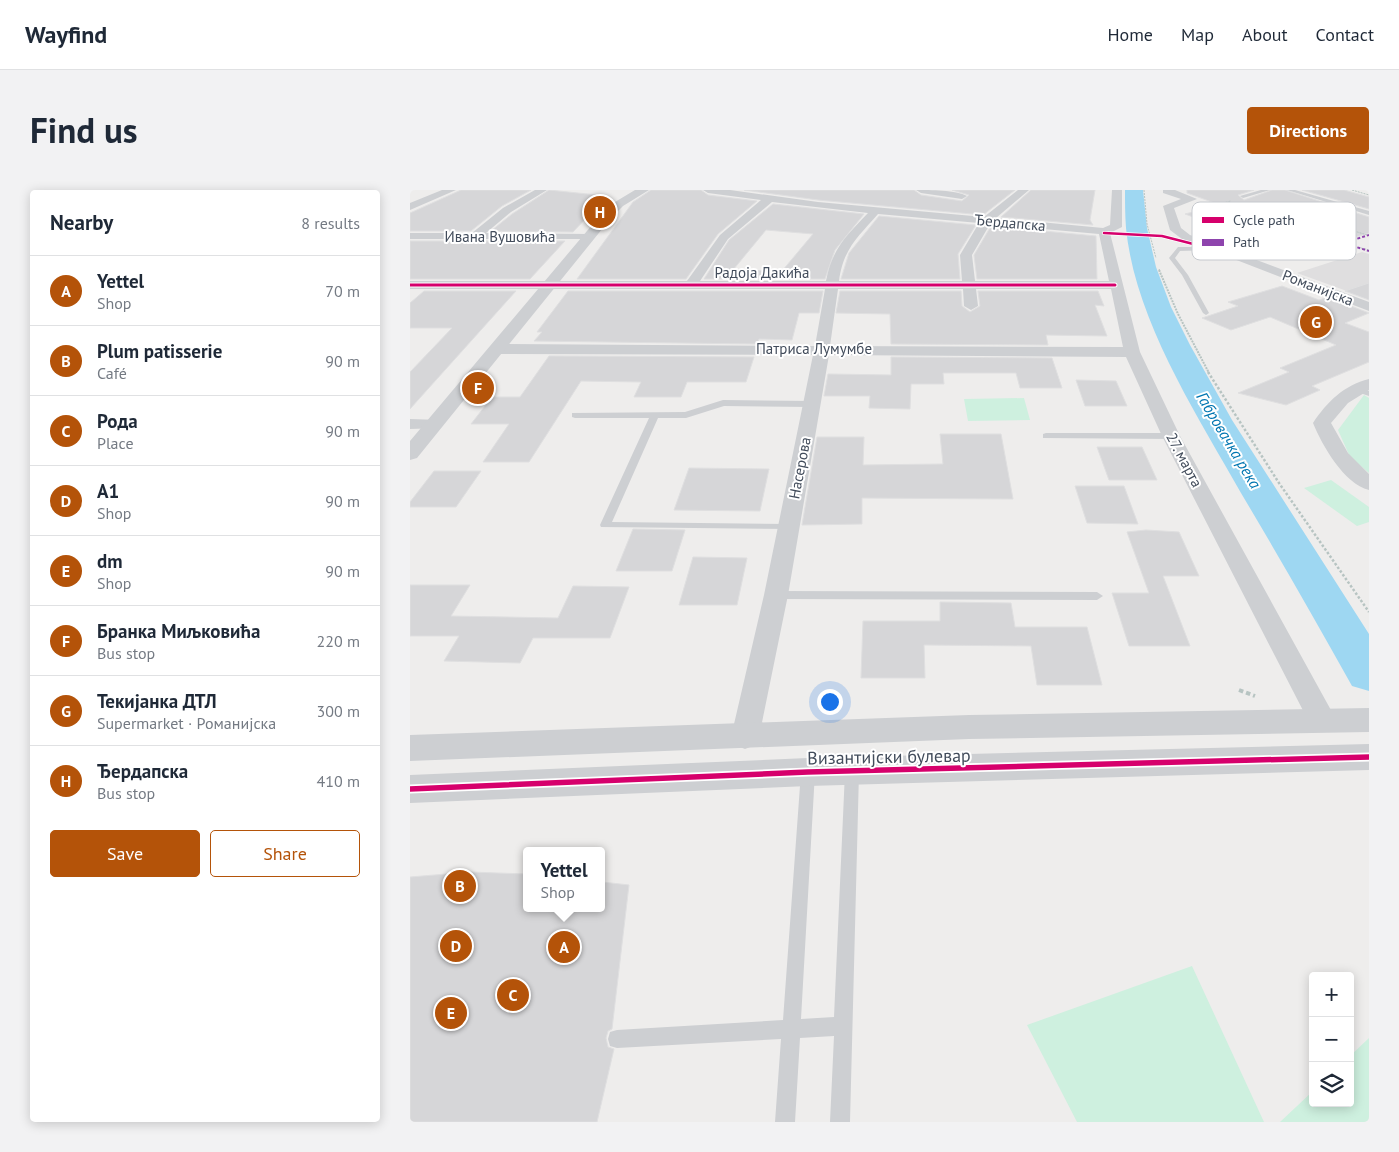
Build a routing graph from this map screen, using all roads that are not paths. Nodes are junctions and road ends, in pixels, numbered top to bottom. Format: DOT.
graph roads {
  1 [pos="450,190"];
  2 [pos="542,190"];
  3 [pos="643,190"];
  4 [pos="708,190"];
  5 [pos="921,190"];
  6 [pos="1024,190"];
  7 [pos="1116,190"];
  8 [pos="1170,190"];
  9 [pos="1268,190"];
  10 [pos="1290,190"];
  11 [pos="962,196"];
  12 [pos="1243,196"];
  13 [pos="769,199"];
  14 [pos="1331,202"];
  15 [pos="410,207"];
  16 [pos="1356,209"];
  17 [pos="875,210"];
  18 [pos="1369,213"];
  19 [pos="986,221"];
  20 [pos="1104,231"];
  21 [pos="410,236"];
  22 [pos="475,236"];
  23 [pos="590,237"];
  24 [pos="1192,239"];
  25 [pos="1192,249"];
  26 [pos="1245,260"];
  27 [pos="549,284"];
  28 [pos="691,285"];
  29 [pos="968,285"];
  30 [pos="1115,285"];
  31 [pos="830,286"];
  32 [pos="413,288"];
  33 [pos="971,306"];
  34 [pos="1369,307"];
  35 [pos="1206,313"];
  36 [pos="822,349"];
  37 [pos="496,350"];
  38 [pos="1132,352"];
  39 [pos="1365,389"];
  40 [pos="812,404"];
  41 [pos="575,415"];
  42 [pos="656,415"];
  43 [pos="410,424"];
  44 [pos="434,424"];
  45 [pos="1046,436"];
  46 [pos="1171,436"];
  47 [pos="410,454"];
  48 [pos="1369,484"];
  49 [pos="789,527"];
  50 [pos="776,594"];
  51 [pos="1097,596"];
  52 [pos="1347,720"];
  53 [pos="745,737"];
  54 [pos="410,748"];
  55 [pos="1369,757"];
  56 [pos="808,772"];
  57 [pos="852,772"];
  58 [pos="410,789"];
  59 [pos="844,1026"];
  60 [pos="792,1030"];
  61 [pos="617,1039"];
  62 [pos="785,1122"];
  63 [pos="840,1122"];
  1 -- 15 [label="street"];
  2 -- 22 [label="street"];
  3 -- 23 [label="street"];
  4 -- 13 [label="street, Ђердапска"];
  5 -- 11 [label="street"];
  6 -- 19 [label="street"];
  7 -- 20 [label="street"];
  8 -- 24 [label="street, Романијска"];
  9 -- 12 [label="lane"];
  10 -- 14 [label="lane"];
  13 -- 17 [label="street, Ђердапска"];
  13 -- 28 [label="street"];
  16 -- 18 [label="lane"];
  17 -- 19 [label="street, Ђердапска"];
  17 -- 31 [label="street, Насерова"];
  19 -- 20 [label="street, Ђердапска"];
  19 -- 29 [label="street"];
  20 -- 30 [label="street, 27. марта"];
  21 -- 22 [label="street, Ивана Вушовића"];
  22 -- 23 [label="street, Ивана Вушовића"];
  23 -- 27 [label="street"];
  25 -- 35 [label="lane"];
  26 -- 34 [label="street, Романијска"];
  27 -- 28 [label="street, Радоја Дакића"];
  27 -- 32 [label="street, Радоја Дакића"];
  27 -- 37 [label="street"];
  28 -- 31 [label="street, Радоја Дакића"];
  29 -- 30 [label="street, Радоја Дакића"];
  29 -- 31 [label="street, Радоја Дакића"];
  29 -- 33 [label="street"];
  30 -- 38 [label="street, 27. марта"];
  31 -- 36 [label="street, Насерова"];
  36 -- 37 [label="street, Патриса Лумумбе"];
  36 -- 38 [label="street, Патриса Лумумбе"];
  36 -- 40 [label="street, Насерова"];
  37 -- 44 [label="street"];
  38 -- 46 [label="street, 27. марта"];
  39 -- 48 [label="street"];
  40 -- 42 [label="lane"];
  40 -- 49 [label="street, Насерова"];
  41 -- 42 [label="lane"];
  42 -- 49 [label="lane"];
  43 -- 44 [label="street"];
  44 -- 47 [label="street"];
  45 -- 46 [label="lane"];
  46 -- 52 [label="street, 27. марта"];
  49 -- 50 [label="street, Насерова"];
  50 -- 51 [label="lane"];
  50 -- 53 [label="street, Насерова"];
  52 -- 53 [label="street, Византијски булевар"];
  53 -- 54 [label="street, Византијски булевар"];
  55 -- 57 [label="street, Византијски булевар"];
  56 -- 57 [label="street, Византијски булевар"];
  56 -- 58 [label="street, Византијски булевар"];
  56 -- 60 [label="lane"];
  57 -- 59 [label="lane"];
  59 -- 60 [label="lane"];
  59 -- 63 [label="lane"];
  60 -- 61 [label="lane"];
  60 -- 62 [label="lane"];
}
